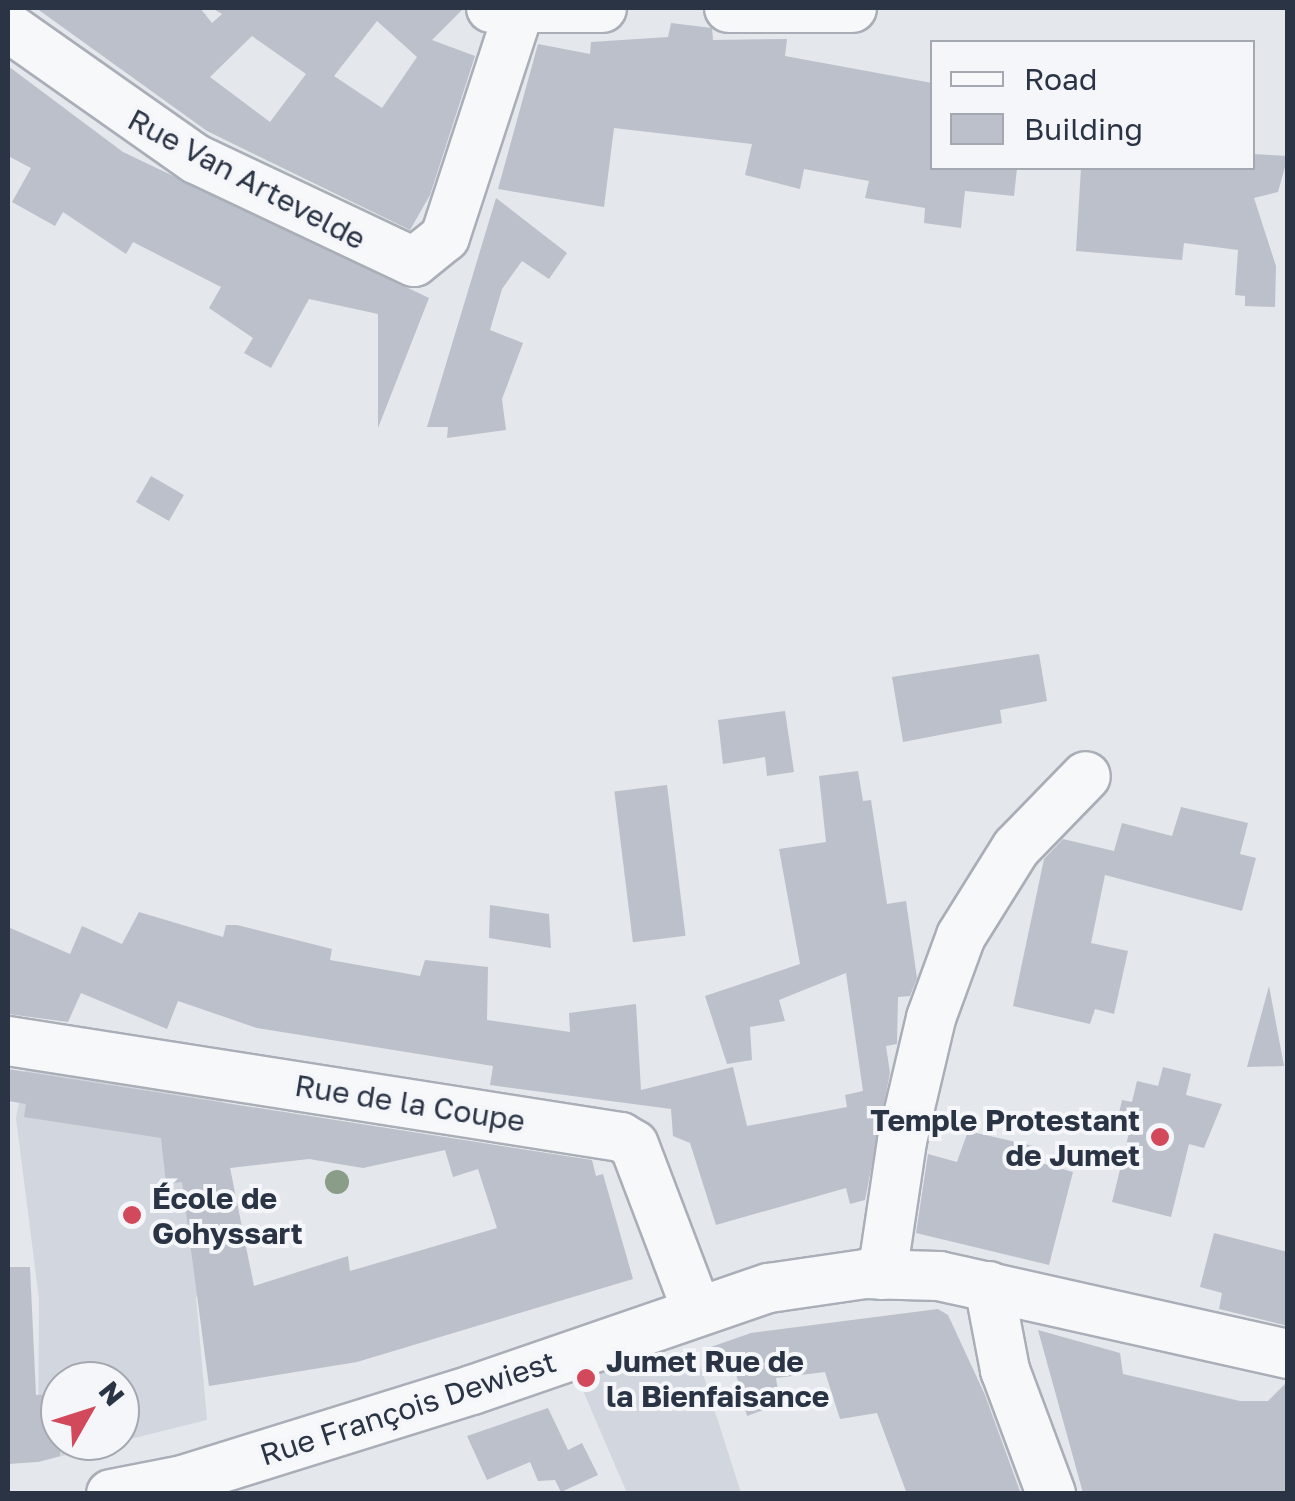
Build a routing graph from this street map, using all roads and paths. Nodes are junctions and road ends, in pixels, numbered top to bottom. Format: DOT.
graph roads {
  1 [pos="602,8"];
  2 [pos="729,8"];
  3 [pos="852,8"];
  4 [pos="505,10"];
  5 [pos="8,26"];
  6 [pos="1086,776"];
  7 [pos="8,1041"];
  8 [pos="882,1274"];
  9 [pos="989,1286"];
  10 [pos="698,1311"];
  11 [pos="1288,1354"];
  12 [pos="111,1494"];
  13 [pos="1051,1494"];
  1 -- 4 [label="street"];
  2 -- 3 [label="street"];
  4 -- 5 [label="street, Rue Van Artevelde"];
  6 -- 8 [label="street"];
  7 -- 10 [label="street, Rue de la Coupe"];
  8 -- 9 [label="street, Rue François Dewiest"];
  8 -- 10 [label="street, Rue François Dewiest"];
  9 -- 11 [label="street, Rue François Dewiest"];
  9 -- 13 [label="street"];
  10 -- 12 [label="street, Rue François Dewiest"];
}
